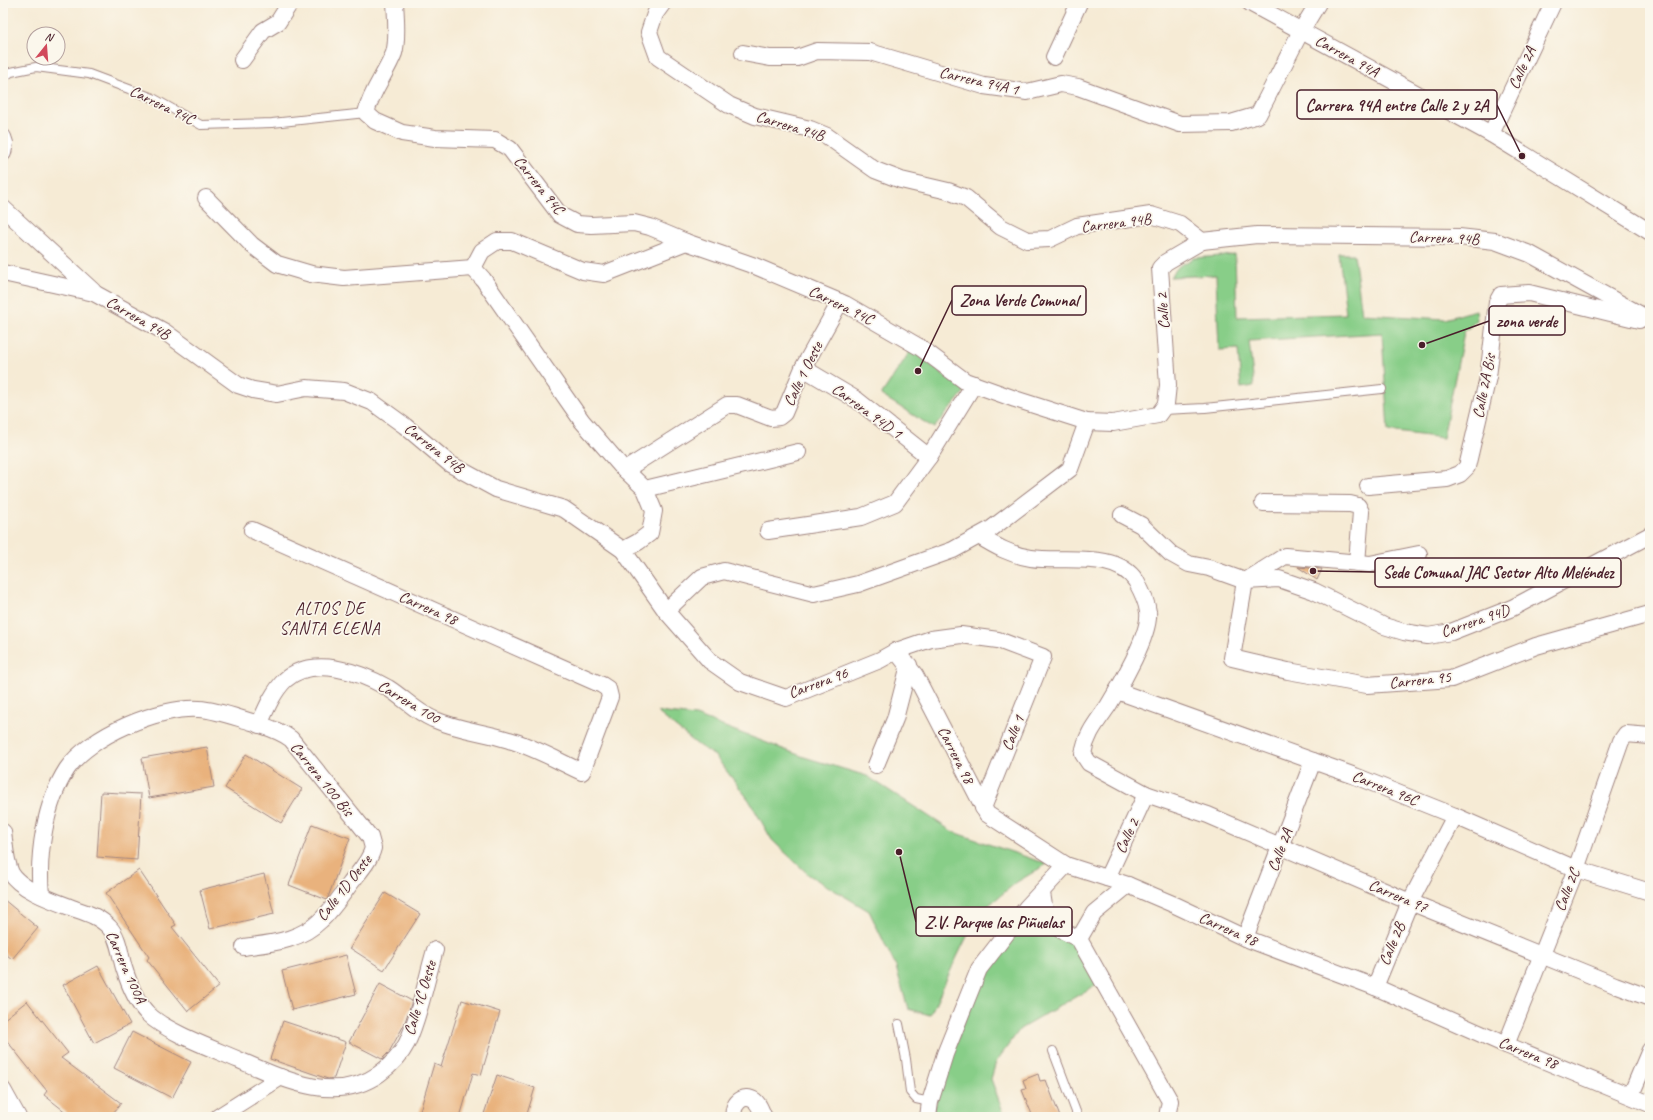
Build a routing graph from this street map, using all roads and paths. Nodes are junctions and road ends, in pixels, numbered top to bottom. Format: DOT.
graph roads {
  1 [pos="290,3"];
  2 [pos="395,3"];
  3 [pos="663,3"];
  4 [pos="1079,3"];
  5 [pos="1250,3"];
  6 [pos="1318,3"];
  7 [pos="1553,3"];
  8 [pos="1301,31"];
  9 [pos="743,53"];
  10 [pos="1054,57"];
  11 [pos="242,60"];
  12 [pos="3,78"];
  13 [pos="366,113"];
  14 [pos="1491,134"];
  15 [pos="3,137"];
  16 [pos="3,153"];
  17 [pos="206,198"];
  18 [pos="3,208"];
  19 [pos="1650,232"];
  20 [pos="1202,241"];
  21 [pos="686,242"];
  22 [pos="473,268"];
  23 [pos="3,273"];
  24 [pos="94,293"];
  25 [pos="840,302"];
  26 [pos="1650,320"];
  27 [pos="1650,323"];
  28 [pos="803,368"];
  29 [pos="974,384"];
  30 [pos="1382,389"];
  31 [pos="1164,407"];
  32 [pos="1087,422"];
  33 [pos="798,452"];
  34 [pos="929,457"];
  35 [pos="625,470"];
  36 [pos="1368,486"];
  37 [pos="645,488"];
  38 [pos="1263,503"];
  39 [pos="1122,515"];
  40 [pos="252,530"];
  41 [pos="768,531"];
  42 [pos="1650,534"];
  43 [pos="978,536"];
  44 [pos="623,550"];
  45 [pos="1419,554"];
  46 [pos="1357,563"];
  47 [pos="1245,581"];
  48 [pos="666,610"];
  49 [pos="1650,614"];
  50 [pos="896,651"];
  51 [pos="1043,657"];
  52 [pos="909,665"];
  53 [pos="1117,691"];
  54 [pos="259,724"];
  55 [pos="1650,736"];
  56 [pos="1313,761"];
  57 [pos="876,765"];
  58 [pos="582,772"];
  59 [pos="1146,794"];
  60 [pos="983,808"];
  61 [pos="1455,816"];
  62 [pos="3,832"];
  63 [pos="1281,846"];
  64 [pos="373,848"];
  65 [pos="1066,865"];
  66 [pos="1576,869"];
  67 [pos="1107,878"];
  68 [pos="1128,885"];
  69 [pos="1042,892"];
  70 [pos="1650,892"];
  71 [pos="41,895"];
  72 [pos="1410,902"];
  73 [pos="1021,914"];
  74 [pos="1046,918"];
  75 [pos="1245,938"];
  76 [pos="1079,939"];
  77 [pos="244,947"];
  78 [pos="435,950"];
  79 [pos="1541,954"];
  80 [pos="1375,987"];
  81 [pos="1650,998"];
  82 [pos="899,1024"];
  83 [pos="1506,1044"];
  84 [pos="1650,1050"];
  85 [pos="1053,1051"];
  86 [pos="281,1076"];
  87 [pos="3,1090"];
  88 [pos="1631,1095"];
  89 [pos="1650,1104"];
  90 [pos="929,1110"];
  91 [pos="761,1115"];
  92 [pos="18,1117"];
  93 [pos="218,1117"];
  94 [pos="734,1117"];
  95 [pos="1078,1117"];
  96 [pos="1167,1117"];
  1 -- 11 [label="street"];
  2 -- 13 [label="street"];
  3 -- 20 [label="street, Carrera 94B"];
  4 -- 10 [label="street"];
  5 -- 8 [label="street, Carrera 94A"];
  6 -- 8 [label="street"];
  7 -- 14 [label="street, Calle 2A"];
  8 -- 9 [label="street, Carrera 94A 1"];
  8 -- 14 [label="street, Carrera 94A"];
  12 -- 13 [label="lane, Carrera 94C"];
  13 -- 21 [label="street, Carrera 94C"];
  14 -- 19 [label="street, Carrera 94A"];
  15 -- 16 [label="street"];
  17 -- 22 [label="street"];
  18 -- 24 [label="street"];
  20 -- 26 [label="street, Carrera 94B"];
  20 -- 31 [label="street, Calle 2"];
  21 -- 22 [label="street"];
  21 -- 25 [label="street, Carrera 94C"];
  22 -- 35 [label="street"];
  23 -- 24 [label="street, Carrera 94B"];
  24 -- 44 [label="street, Carrera 94B"];
  25 -- 28 [label="street, Calle 1 Oeste"];
  25 -- 29 [label="street, Carrera 94C"];
  27 -- 36 [label="street, Calle 2A Bis"];
  28 -- 34 [label="street, Carrera 94D 1"];
  28 -- 35 [label="street, Calle 1 Oeste"];
  29 -- 32 [label="street, Carrera 94C"];
  29 -- 34 [label="street"];
  30 -- 31 [label="lane"];
  31 -- 32 [label="street, Carrera 94C"];
  32 -- 43 [label="street"];
  33 -- 37 [label="street"];
  34 -- 41 [label="street"];
  35 -- 37 [label="street"];
  37 -- 44 [label="street"];
  38 -- 46 [label="street"];
  39 -- 47 [label="street"];
  40 -- 58 [label="street, Carrera 98"];
  42 -- 47 [label="street, Carrera 94D"];
  43 -- 48 [label="street"];
  43 -- 53 [label="street, Carrera 97"];
  44 -- 48 [label="street, Carrera 96"];
  45 -- 46 [label="street"];
  46 -- 47 [label="street"];
  47 -- 49 [label="street, Carrera 95"];
  48 -- 50 [label="street, Carrera 96"];
  50 -- 51 [label="street, Carrera 96"];
  50 -- 52 [label="street, Carrera 98"];
  51 -- 60 [label="street, Calle 1"];
  52 -- 57 [label="street"];
  52 -- 60 [label="street, Carrera 98"];
  53 -- 56 [label="street, Carrera 96C"];
  53 -- 59 [label="street, Carrera 97"];
  54 -- 58 [label="street, Carrera 100"];
  54 -- 64 [label="street, Carrera 100 Bis"];
  54 -- 71 [label="street, Carrera 100 Bis"];
  55 -- 66 [label="street, Calle 2C"];
  56 -- 61 [label="street, Carrera 96C"];
  56 -- 63 [label="street, Calle 2A"];
  59 -- 63 [label="street, Carrera 97"];
  59 -- 67 [label="street, Calle 2"];
  60 -- 65 [label="street, Carrera 98"];
  61 -- 66 [label="street, Carrera 96C"];
  61 -- 72 [label="street, Calle 2B"];
  62 -- 71 [label="street, Carrera 100A"];
  63 -- 72 [label="street, Carrera 97"];
  63 -- 75 [label="street, Calle 2A"];
  64 -- 77 [label="street, Calle 1D Oeste"];
  65 -- 67 [label="street, Carrera 98"];
  65 -- 69 [label="street"];
  66 -- 70 [label="street, Carrera 96C"];
  66 -- 79 [label="street, Calle 2C"];
  67 -- 68 [label="street, Carrera 98"];
  68 -- 75 [label="street, Carrera 98"];
  68 -- 76 [label="street"];
  69 -- 73 [label="street"];
  69 -- 74 [label="street"];
  71 -- 86 [label="street, Carrera 100A"];
  72 -- 79 [label="street, Carrera 97"];
  72 -- 80 [label="street, Calle 2B"];
  73 -- 74 [label="street"];
  73 -- 90 [label="street"];
  74 -- 76 [label="street"];
  75 -- 80 [label="street, Carrera 98"];
  76 -- 96 [label="street"];
  78 -- 86 [label="street, Calle 1C Oeste"];
  79 -- 81 [label="street, Carrera 97"];
  79 -- 83 [label="street, Calle 2C"];
  80 -- 83 [label="street, Carrera 98"];
  82 -- 90 [label="lane"];
  83 -- 88 [label="street, Carrera 98"];
  84 -- 88 [label="street"];
  85 -- 95 [label="lane"];
  86 -- 93 [label="street"];
  87 -- 92 [label="street"];
  88 -- 89 [label="street, Carrera 98"];
  91 -- 94 [label="street"];
}
